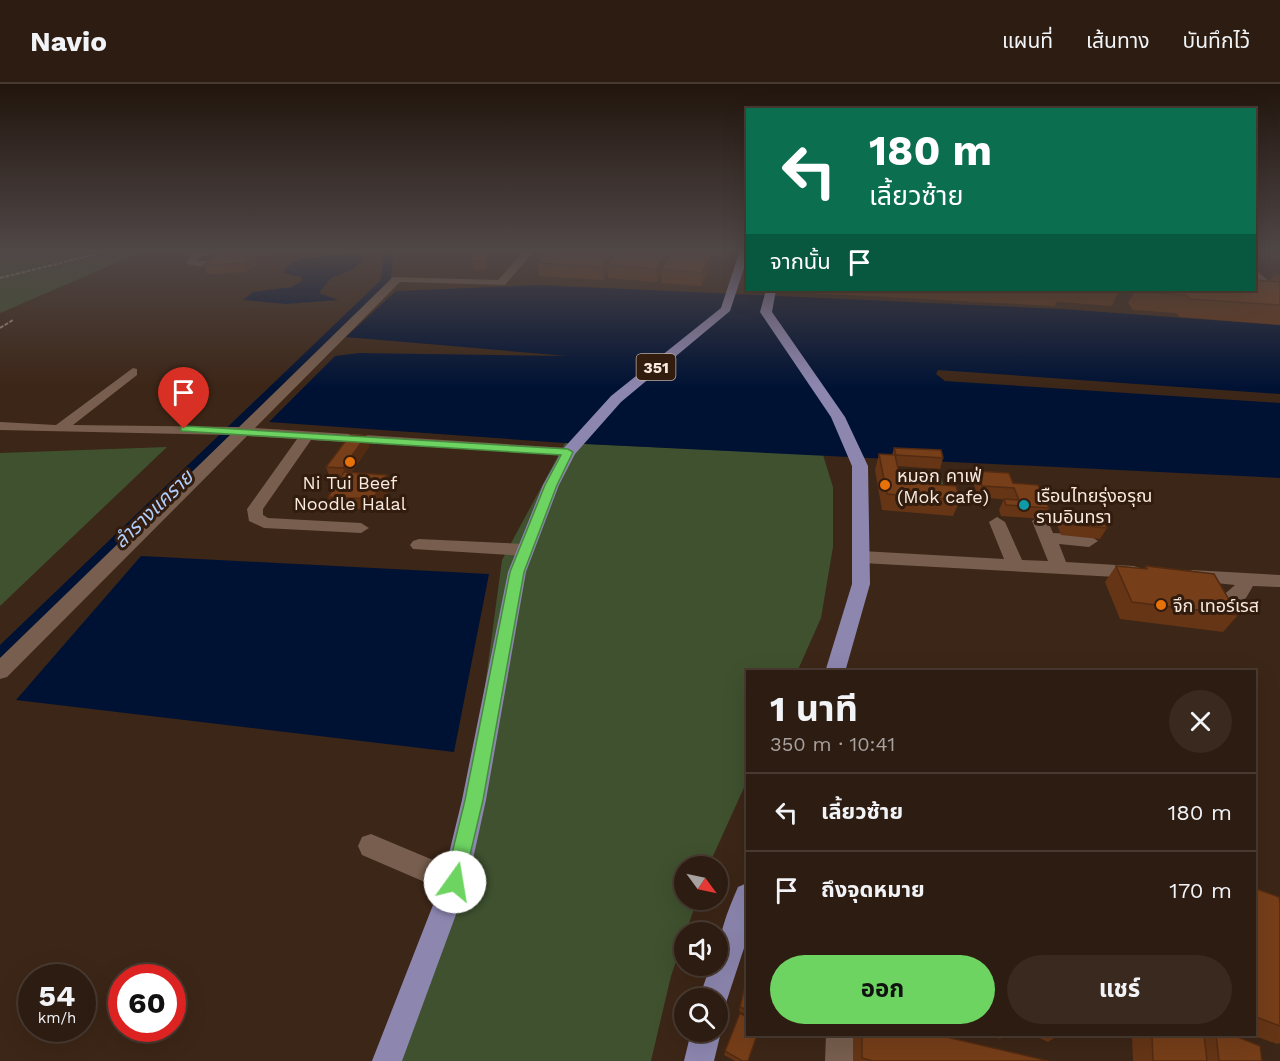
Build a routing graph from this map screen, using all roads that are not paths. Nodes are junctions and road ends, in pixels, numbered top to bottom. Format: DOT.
graph roads {
  1 [pos="379,296"];
  2 [pos="729,296"];
  3 [pos="770,296"];
  4 [pos="1257,296"];
  5 [pos="1280,297"];
  6 [pos="133,372"];
  7 [pos="0,426"];
  8 [pos="59,429"];
  9 [pos="232,431"];
  10 [pos="308,435"];
  11 [pos="571,450"];
  12 [pos="1040,521"];
  13 [pos="997,522"];
  14 [pos="361,528"];
  15 [pos="1048,538"];
  16 [pos="1089,541"];
  17 [pos="419,545"];
  18 [pos="525,550"];
  19 [pos="862,557"];
  20 [pos="1015,565"];
  21 [pos="1060,568"];
  22 [pos="1154,574"];
  23 [pos="1178,575"];
  24 [pos="1248,579"];
  25 [pos="1280,581"];
  26 [pos="1221,605"];
  27 [pos="836,670"];
  28 [pos="0,671"];
  29 [pos="371,846"];
  30 [pos="455,882"];
  31 [pos="746,899"];
  32 [pos="718,988"];
  33 [pos="841,1036"];
  34 [pos="704,1042"];
  35 [pos="387,1061"];
  36 [pos="699,1061"];
  37 [pos="840,1061"];
  1 -- 9 [label="street"];
  2 -- 11 [label="main road, 351"];
  3 -- 19 [label="main road"];
  4 -- 5 [label="street"];
  6 -- 8 [label="street"];
  7 -- 8 [label="street"];
  8 -- 9 [label="street"];
  9 -- 10 [label="street"];
  9 -- 28 [label="street"];
  10 -- 11 [label="street"];
  10 -- 14 [label="street"];
  11 -- 18 [label="main road, 351"];
  12 -- 15 [label="street"];
  13 -- 20 [label="street"];
  15 -- 16 [label="street"];
  15 -- 21 [label="street"];
  17 -- 18 [label="street"];
  18 -- 30 [label="main road, 351"];
  19 -- 20 [label="street"];
  19 -- 27 [label="main road"];
  20 -- 21 [label="street"];
  21 -- 22 [label="street"];
  23 -- 24 [label="street"];
  24 -- 25 [label="street"];
  24 -- 26 [label="street"];
  29 -- 30 [label="street"];
  30 -- 35 [label="main road, 351"];
  31 -- 32 [label="main road"];
  33 -- 37 [label="street"];
  34 -- 36 [label="main road"];
}
